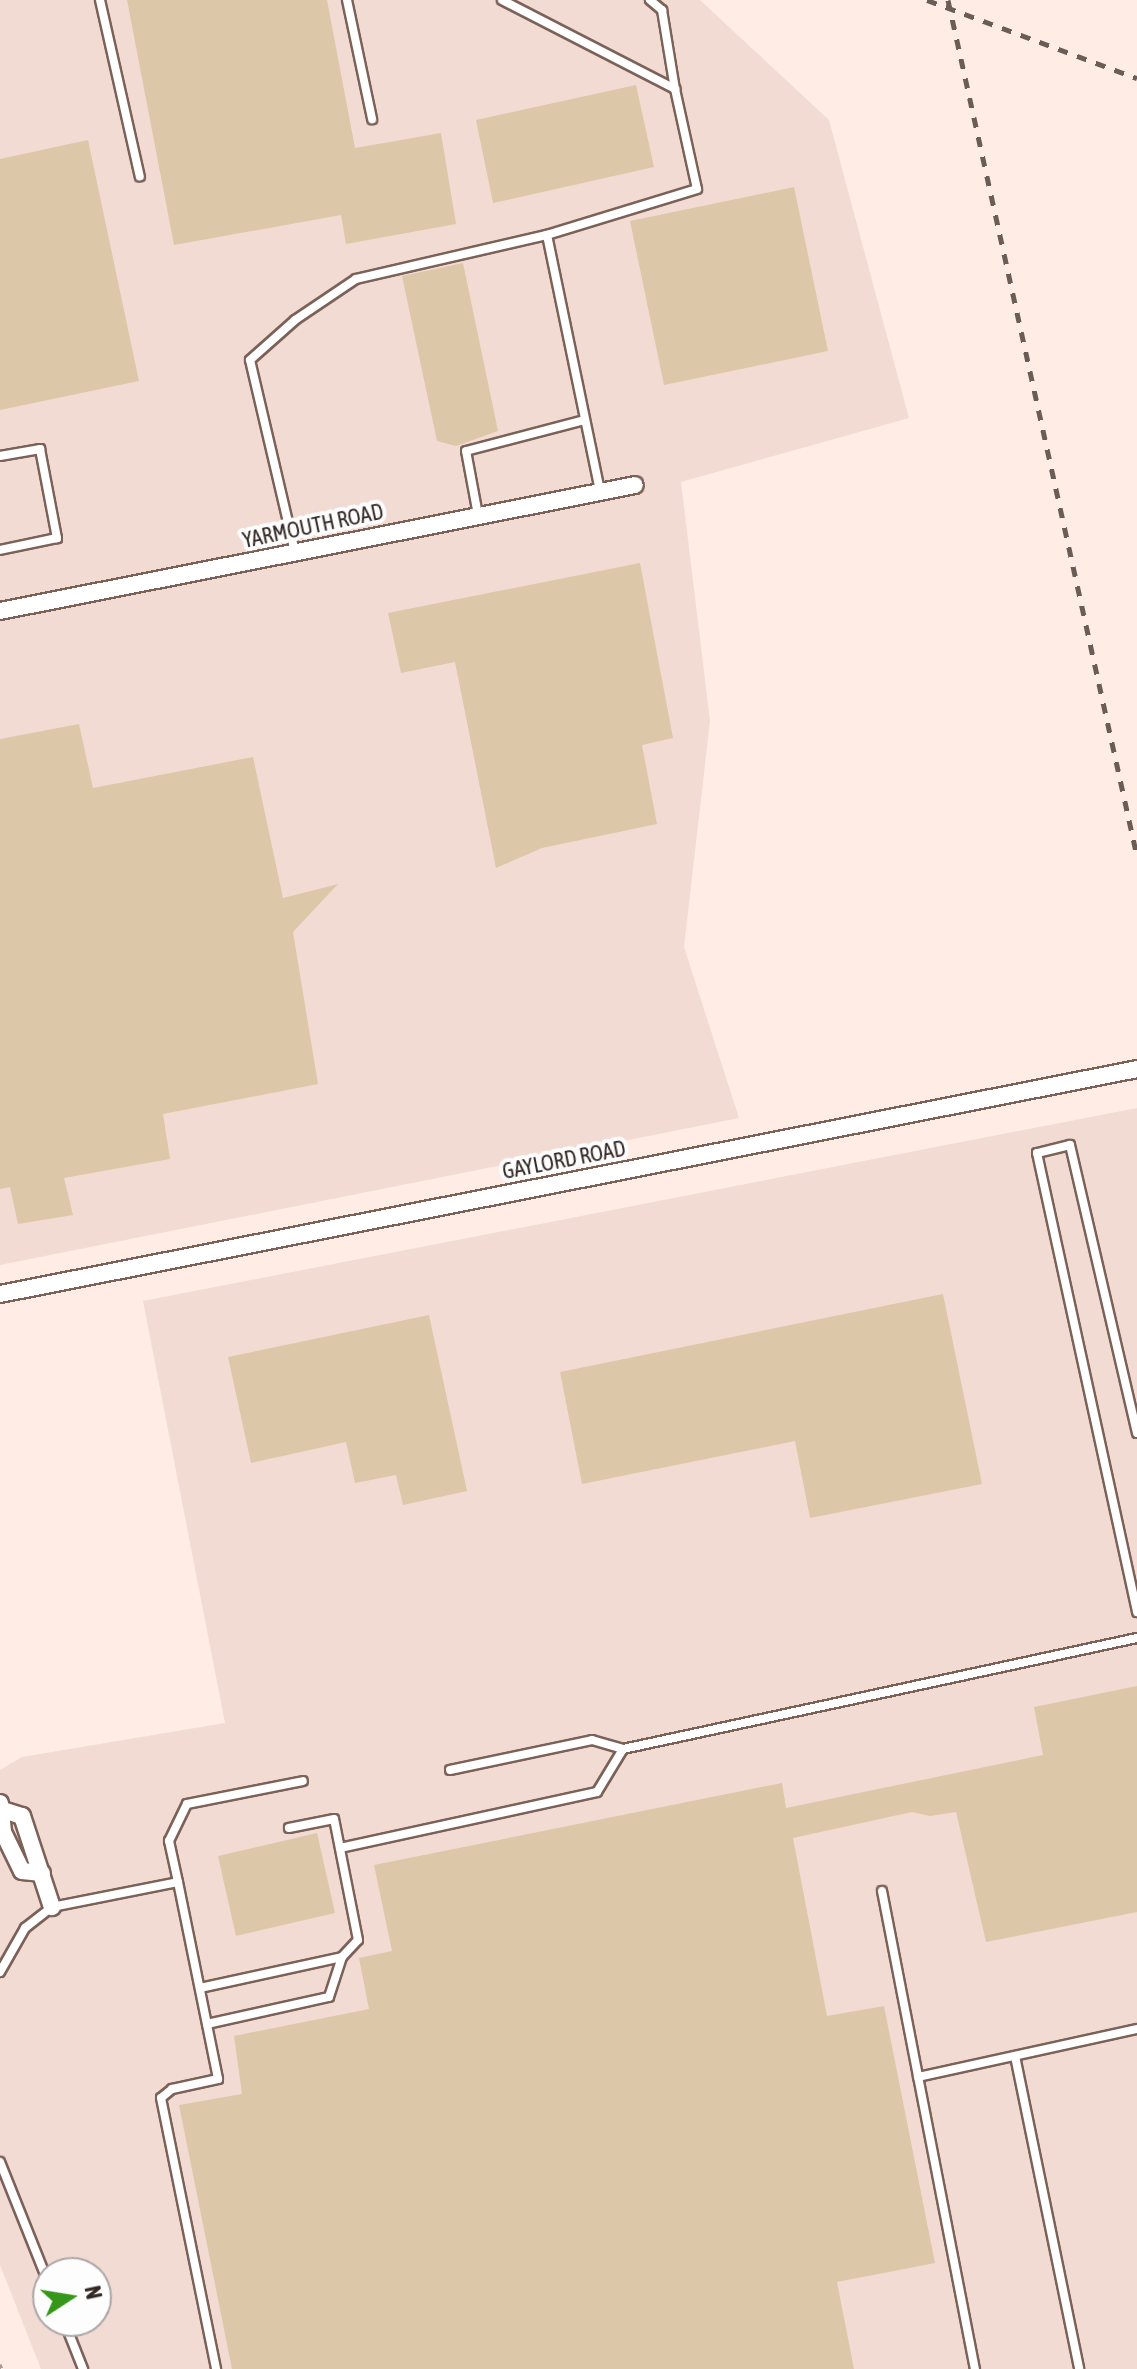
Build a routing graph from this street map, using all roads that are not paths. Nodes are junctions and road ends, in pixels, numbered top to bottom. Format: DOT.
graph roads {
  1 [pos="100,0"];
  2 [pos="347,0"];
  3 [pos="650,0"];
  4 [pos="508,1"];
  5 [pos="675,89"];
  6 [pos="372,119"];
  7 [pos="140,177"];
  8 [pos="547,235"];
  9 [pos="585,420"];
  10 [pos="0,456"];
  11 [pos="635,485"];
  12 [pos="600,492"];
  13 [pos="478,515"];
  14 [pos="0,550"];
  15 [pos="295,552"];
  16 [pos="0,611"];
  17 [pos="1137,1069"];
  18 [pos="0,1294"];
  19 [pos="1137,1433"];
  20 [pos="1137,1612"];
  21 [pos="1137,1638"];
  22 [pos="623,1749"];
  23 [pos="450,1770"];
  24 [pos="303,1781"];
  25 [pos="2,1806"];
  26 [pos="289,1828"];
  27 [pos="340,1848"];
  28 [pos="178,1882"];
  29 [pos="882,1891"];
  30 [pos="52,1907"];
  31 [pos="342,1957"];
  32 [pos="0,1972"];
  33 [pos="200,1988"];
  34 [pos="207,2024"];
  35 [pos="1137,2029"];
  36 [pos="1015,2056"];
  37 [pos="918,2077"];
  38 [pos="0,2162"];
  39 [pos="38,2257"];
  40 [pos="70,2337"];
  41 [pos="83,2369"];
  42 [pos="216,2369"];
  43 [pos="975,2369"];
  44 [pos="1079,2369"];
  1 -- 7 [label="lane"];
  2 -- 6 [label="lane"];
  3 -- 5 [label="lane"];
  4 -- 5 [label="lane"];
  5 -- 8 [label="lane"];
  8 -- 9 [label="lane"];
  8 -- 15 [label="lane"];
  9 -- 12 [label="lane"];
  9 -- 13 [label="lane"];
  10 -- 14 [label="lane"];
  11 -- 12 [label="street, YARMOUTH ROAD"];
  12 -- 13 [label="street, YARMOUTH ROAD"];
  13 -- 15 [label="street, YARMOUTH ROAD"];
  15 -- 16 [label="street, YARMOUTH ROAD"];
  17 -- 18 [label="street, GAYLORD ROAD"];
  19 -- 20 [label="lane"];
  21 -- 22 [label="lane"];
  22 -- 23 [label="lane"];
  22 -- 27 [label="lane"];
  24 -- 28 [label="lane"];
  25 -- 30 [label="street"];
  26 -- 27 [label="lane"];
  27 -- 31 [label="lane"];
  28 -- 30 [label="lane"];
  28 -- 33 [label="lane"];
  29 -- 37 [label="lane"];
  30 -- 32 [label="lane"];
  31 -- 33 [label="lane"];
  31 -- 34 [label="lane"];
  33 -- 34 [label="lane"];
  34 -- 42 [label="lane"];
  35 -- 36 [label="lane"];
  36 -- 37 [label="lane"];
  36 -- 44 [label="lane"];
  37 -- 43 [label="lane"];
  38 -- 39 [label="lane"];
  40 -- 41 [label="lane"];
}
